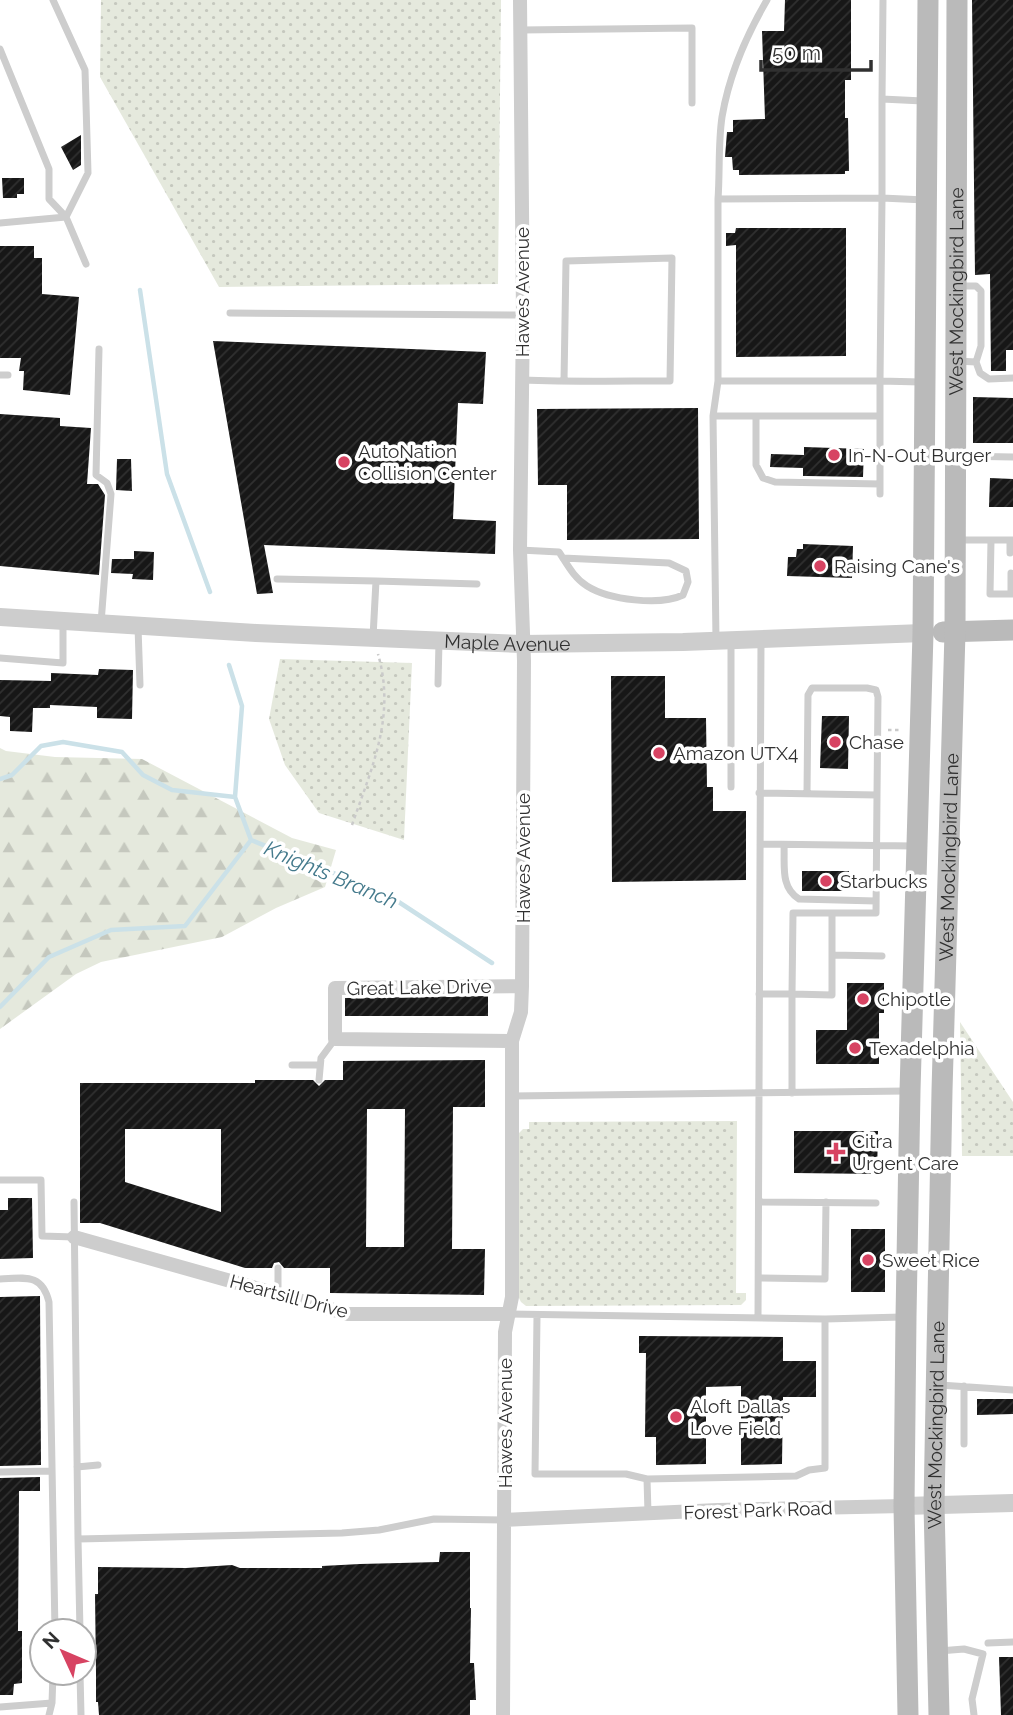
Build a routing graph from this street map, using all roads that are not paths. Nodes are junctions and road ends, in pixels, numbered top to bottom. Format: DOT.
graph roads {
  1 [pos="53,0"];
  2 [pos="520,0"];
  3 [pos="767,0"];
  4 [pos="883,0"];
  5 [pos="928,0"];
  6 [pos="957,0"];
  7 [pos="521,30"];
  8 [pos="0,49"];
  9 [pos="882,99"];
  10 [pos="957,100"];
  11 [pos="927,101"];
  12 [pos="692,103"];
  13 [pos="882,198"];
  14 [pos="718,199"];
  15 [pos="927,200"];
  16 [pos="66,217"];
  17 [pos="0,223"];
  18 [pos="86,264"];
  19 [pos="230,313"];
  20 [pos="523,315"];
  21 [pos="99,349"];
  22 [pos="966,361"];
  23 [pos="1013,378"];
  24 [pos="522,380"];
  25 [pos="564,381"];
  26 [pos="718,381"];
  27 [pos="880,381"];
  28 [pos="925,383"];
  29 [pos="956,383"];
  30 [pos="713,416"];
  31 [pos="755,416"];
  32 [pos="880,416"];
  33 [pos="956,456"];
  34 [pos="1013,457"];
  35 [pos="880,484"];
  36 [pos="880,494"];
  37 [pos="956,540"];
  38 [pos="991,540"];
  39 [pos="1012,540"];
  40 [pos="520,550"];
  41 [pos="1010,553"];
  42 [pos="563,558"];
  43 [pos="1011,573"];
  44 [pos="277,579"];
  45 [pos="376,581"];
  46 [pos="477,584"];
  47 [pos="1012,594"];
  48 [pos="0,617"];
  49 [pos="63,621"];
  50 [pos="101,624"];
  51 [pos="138,626"];
  52 [pos="1013,631"];
  53 [pos="956,632"];
  54 [pos="923,633"];
  55 [pos="373,638"];
  56 [pos="761,639"];
  57 [pos="723,640"];
  58 [pos="439,641"];
  59 [pos="522,644"];
  60 [pos="0,659"];
  61 [pos="438,684"];
  62 [pos="140,685"];
  63 [pos="731,787"];
  64 [pos="760,793"];
  65 [pos="807,793"];
  66 [pos="877,795"];
  67 [pos="760,844"];
  68 [pos="784,845"];
  69 [pos="876,846"];
  70 [pos="918,846"];
  71 [pos="949,848"];
  72 [pos="876,901"];
  73 [pos="832,914"];
  74 [pos="833,955"];
  75 [pos="882,956"];
  76 [pos="522,986"];
  77 [pos="759,994"];
  78 [pos="792,994"];
  79 [pos="335,1039"];
  80 [pos="512,1041"];
  81 [pos="292,1065"];
  82 [pos="320,1065"];
  83 [pos="319,1080"];
  84 [pos="910,1091"];
  85 [pos="942,1091"];
  86 [pos="759,1093"];
  87 [pos="792,1093"];
  88 [pos="512,1096"];
  89 [pos="0,1180"];
  90 [pos="74,1202"];
  91 [pos="759,1202"];
  92 [pos="826,1202"];
  93 [pos="876,1203"];
  94 [pos="74,1237"];
  95 [pos="278,1268"];
  96 [pos="759,1278"];
  97 [pos="0,1279"];
  98 [pos="278,1295"];
  99 [pos="509,1314"];
  100 [pos="537,1316"];
  101 [pos="906,1317"];
  102 [pos="758,1318"];
  103 [pos="825,1319"];
  104 [pos="936,1385"];
  105 [pos="964,1386"];
  106 [pos="1013,1390"];
  107 [pos="964,1444"];
  108 [pos="98,1465"];
  109 [pos="77,1467"];
  110 [pos="52,1471"];
  111 [pos="0,1472"];
  112 [pos="647,1479"];
  113 [pos="1013,1503"];
  114 [pos="934,1505"];
  115 [pos="904,1506"];
  116 [pos="648,1514"];
  117 [pos="504,1520"];
  118 [pos="78,1539"];
  119 [pos="55,1617"];
  120 [pos="79,1617"];
  121 [pos="1013,1642"];
  122 [pos="988,1643"];
  123 [pos="937,1651"];
  124 [pos="53,1687"];
  125 [pos="80,1687"];
  126 [pos="52,1703"];
  127 [pos="0,1707"];
  128 [pos="49,1715"];
  129 [pos="81,1715"];
  130 [pos="503,1715"];
  131 [pos="908,1715"];
  132 [pos="939,1715"];
  133 [pos="974,1715"];
  1 -- 16 [label="lane"];
  2 -- 7 [label="street, Hawes Avenue"];
  3 -- 14 [label="lane"];
  4 -- 9 [label="lane"];
  5 -- 11 [label="main road, West Mockingbird Lane"];
  6 -- 10 [label="main road, West Mockingbird Lane"];
  7 -- 12 [label="lane"];
  7 -- 20 [label="street, Hawes Avenue"];
  8 -- 16 [label="lane"];
  9 -- 11 [label="lane"];
  9 -- 13 [label="lane"];
  10 -- 11 [label="main road"];
  10 -- 22 [label="main road, West Mockingbird Lane"];
  11 -- 15 [label="main road, West Mockingbird Lane"];
  13 -- 14 [label="lane"];
  13 -- 15 [label="lane"];
  13 -- 27 [label="lane"];
  14 -- 26 [label="lane"];
  15 -- 28 [label="main road, West Mockingbird Lane"];
  16 -- 17 [label="lane"];
  16 -- 18 [label="lane"];
  19 -- 20 [label="lane"];
  20 -- 24 [label="street, Hawes Avenue"];
  21 -- 50 [label="lane"];
  22 -- 23 [label="lane"];
  22 -- 29 [label="main road, West Mockingbird Lane"];
  24 -- 25 [label="lane"];
  24 -- 40 [label="street, Hawes Avenue"];
  25 -- 25 [label="lane"];
  26 -- 27 [label="lane"];
  26 -- 30 [label="lane"];
  27 -- 28 [label="lane"];
  27 -- 32 [label="lane"];
  28 -- 29 [label="main road"];
  28 -- 54 [label="main road, West Mockingbird Lane"];
  29 -- 33 [label="main road, West Mockingbird Lane"];
  30 -- 31 [label="lane"];
  30 -- 57 [label="lane"];
  31 -- 32 [label="lane"];
  31 -- 35 [label="lane"];
  32 -- 35 [label="lane"];
  33 -- 34 [label="lane"];
  33 -- 37 [label="main road, West Mockingbird Lane"];
  35 -- 36 [label="lane"];
  37 -- 38 [label="lane"];
  37 -- 53 [label="main road, West Mockingbird Lane"];
  38 -- 39 [label="lane"];
  38 -- 47 [label="lane"];
  39 -- 41 [label="lane"];
  40 -- 42 [label="lane"];
  40 -- 59 [label="street, Hawes Avenue"];
  42 -- 42 [label="lane"];
  43 -- 47 [label="lane"];
  44 -- 45 [label="lane"];
  45 -- 46 [label="lane"];
  45 -- 55 [label="lane"];
  48 -- 49 [label="street, Maple Avenue"];
  49 -- 50 [label="street, Maple Avenue"];
  49 -- 60 [label="lane"];
  50 -- 51 [label="street, Maple Avenue"];
  51 -- 55 [label="street, Maple Avenue"];
  51 -- 62 [label="lane"];
  52 -- 53 [label="main road, Maple Avenue"];
  53 -- 54 [label="main road, Maple Avenue"];
  53 -- 71 [label="main road, West Mockingbird Lane"];
  54 -- 56 [label="street, Maple Avenue"];
  54 -- 70 [label="main road, West Mockingbird Lane"];
  55 -- 58 [label="street, Maple Avenue"];
  56 -- 57 [label="street, Maple Avenue"];
  56 -- 64 [label="lane"];
  57 -- 59 [label="street, Maple Avenue"];
  57 -- 63 [label="lane"];
  58 -- 59 [label="street, Maple Avenue"];
  58 -- 61 [label="lane"];
  59 -- 76 [label="street, Hawes Avenue"];
  64 -- 65 [label="lane"];
  64 -- 67 [label="lane"];
  65 -- 66 [label="lane"];
  65 -- 66 [label="lane"];
  66 -- 69 [label="lane"];
  67 -- 68 [label="lane"];
  67 -- 77 [label="lane"];
  68 -- 69 [label="lane"];
  68 -- 72 [label="lane"];
  69 -- 70 [label="lane"];
  69 -- 72 [label="lane"];
  70 -- 71 [label="main road"];
  70 -- 84 [label="main road, West Mockingbird Lane"];
  71 -- 85 [label="main road, West Mockingbird Lane"];
  72 -- 73 [label="lane"];
  73 -- 74 [label="lane"];
  73 -- 78 [label="lane"];
  74 -- 75 [label="lane"];
  74 -- 78 [label="lane"];
  76 -- 79 [label="street, Great Lake Drive"];
  76 -- 80 [label="street, Hawes Avenue"];
  77 -- 78 [label="lane"];
  77 -- 86 [label="lane"];
  78 -- 87 [label="lane"];
  79 -- 80 [label="street"];
  79 -- 82 [label="lane"];
  80 -- 88 [label="street, Hawes Avenue"];
  81 -- 82 [label="lane"];
  82 -- 83 [label="lane"];
  84 -- 85 [label="main road"];
  84 -- 87 [label="lane"];
  84 -- 101 [label="main road, West Mockingbird Lane"];
  85 -- 104 [label="main road, West Mockingbird Lane"];
  86 -- 87 [label="lane"];
  86 -- 88 [label="lane"];
  86 -- 91 [label="lane"];
  88 -- 99 [label="street, Hawes Avenue"];
  89 -- 94 [label="lane"];
  90 -- 94 [label="lane"];
  91 -- 92 [label="lane"];
  91 -- 96 [label="lane"];
  92 -- 93 [label="lane"];
  92 -- 96 [label="lane"];
  94 -- 98 [label="street, Heartsill Drive"];
  94 -- 109 [label="lane"];
  95 -- 98 [label="lane"];
  96 -- 102 [label="lane"];
  97 -- 110 [label="lane"];
  98 -- 99 [label="street, Heartsill Drive"];
  99 -- 100 [label="lane"];
  99 -- 117 [label="street, Hawes Avenue"];
  100 -- 102 [label="lane"];
  100 -- 112 [label="lane"];
  101 -- 103 [label="lane"];
  101 -- 115 [label="main road, West Mockingbird Lane"];
  102 -- 103 [label="lane"];
  103 -- 112 [label="lane"];
  104 -- 105 [label="lane"];
  104 -- 114 [label="main road, West Mockingbird Lane"];
  105 -- 106 [label="lane"];
  105 -- 107 [label="lane"];
  108 -- 109 [label="lane"];
  109 -- 118 [label="lane"];
  110 -- 111 [label="lane"];
  110 -- 119 [label="lane"];
  112 -- 116 [label="lane"];
  113 -- 114 [label="street, Forest Park Road"];
  114 -- 115 [label="street, Forest Park Road"];
  114 -- 123 [label="main road, West Mockingbird Lane"];
  115 -- 116 [label="street, Forest Park Road"];
  115 -- 131 [label="main road, West Mockingbird Lane"];
  116 -- 117 [label="street, Forest Park Road"];
  117 -- 118 [label="lane"];
  117 -- 130 [label="street, Hawes Avenue"];
  118 -- 120 [label="lane"];
  121 -- 122 [label="lane"];
  123 -- 132 [label="main road, West Mockingbird Lane"];
  123 -- 133 [label="lane"];
  124 -- 126 [label="lane"];
  125 -- 129 [label="lane"];
  126 -- 127 [label="lane"];
  126 -- 128 [label="lane"];
}
